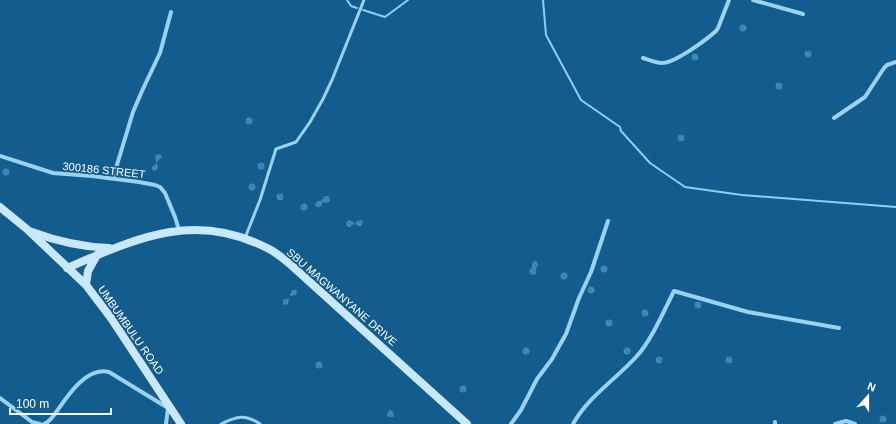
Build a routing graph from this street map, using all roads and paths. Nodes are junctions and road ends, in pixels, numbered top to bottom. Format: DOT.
graph roads {
  1 [pos="364,0"];
  2 [pos="729,0"];
  3 [pos="752,0"];
  4 [pos="172,12"];
  5 [pos="803,14"];
  6 [pos="644,58"];
  7 [pos="896,62"];
  8 [pos="834,118"];
  9 [pos="0,156"];
  10 [pos="113,178"];
  11 [pos="0,207"];
  12 [pos="608,221"];
  13 [pos="28,230"];
  14 [pos="179,230"];
  15 [pos="245,238"];
  16 [pos="112,249"];
  17 [pos="98,254"];
  18 [pos="67,268"];
  19 [pos="86,285"];
  20 [pos="839,328"];
  21 [pos="0,398"];
  22 [pos="171,410"];
  23 [pos="40,424"];
  24 [pos="44,424"];
  25 [pos="166,424"];
  26 [pos="182,424"];
  27 [pos="221,424"];
  28 [pos="260,424"];
  29 [pos="467,424"];
  30 [pos="511,424"];
  31 [pos="573,424"];
  32 [pos="836,424"];
  33 [pos="855,424"];
  1 -- 15 [label="lane"];
  2 -- 6 [label="street"];
  3 -- 5 [label="street"];
  4 -- 10 [label="street"];
  7 -- 8 [label="street"];
  9 -- 10 [label="street, 300186 STREET"];
  10 -- 14 [label="street, 300186 STREET"];
  11 -- 13 [label="main road, UMBUMBULU ROAD"];
  12 -- 30 [label="street"];
  13 -- 16 [label="main road"];
  13 -- 18 [label="main road, UMBUMBULU ROAD"];
  14 -- 15 [label="main road, SBU MAGWANYANE DRIVE"];
  14 -- 16 [label="main road, SBU MAGWANYANE DRIVE"];
  15 -- 29 [label="main road, SBU MAGWANYANE DRIVE"];
  16 -- 17 [label="main road, SBU MAGWANYANE DRIVE"];
  17 -- 18 [label="main road, SBU MAGWANYANE DRIVE"];
  17 -- 19 [label="main road"];
  18 -- 19 [label="main road, UMBUMBULU ROAD"];
  19 -- 22 [label="main road, UMBUMBULU ROAD"];
  20 -- 31 [label="street"];
  21 -- 23 [label="street"];
  22 -- 24 [label="street"];
  22 -- 25 [label="street"];
  22 -- 26 [label="main road, UMBUMBULU ROAD"];
  27 -- 28 [label="lane"];
  32 -- 33 [label="street"];
}
